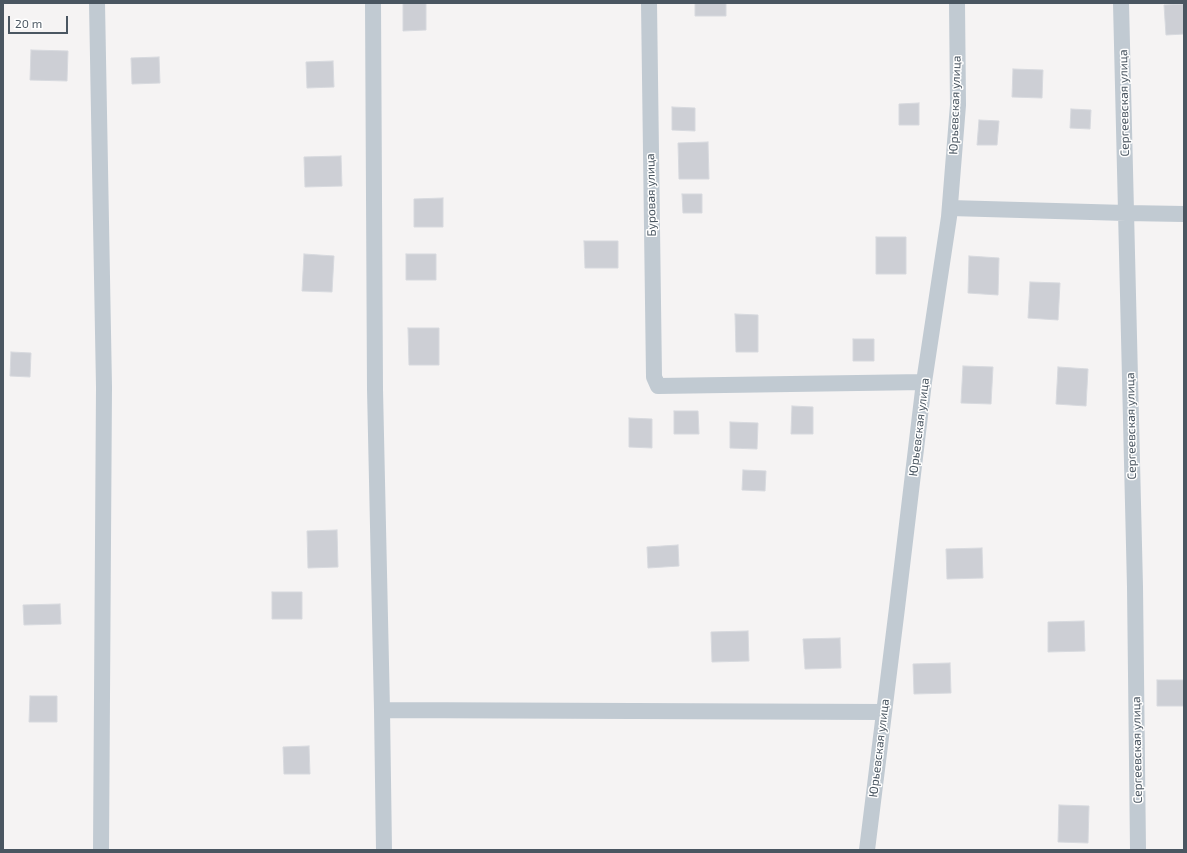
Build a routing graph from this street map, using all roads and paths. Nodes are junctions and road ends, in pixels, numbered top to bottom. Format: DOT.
graph roads {
  1 [pos="97,3"];
  2 [pos="373,3"];
  3 [pos="648,3"];
  4 [pos="957,3"];
  5 [pos="1122,3"];
  6 [pos="950,208"];
  7 [pos="1126,213"];
  8 [pos="1184,214"];
  9 [pos="924,382"];
  10 [pos="382,710"];
  11 [pos="884,712"];
  12 [pos="101,850"];
  13 [pos="384,850"];
  14 [pos="867,850"];
  15 [pos="1138,850"];
  1 -- 12 [label="street"];
  2 -- 10 [label="street"];
  3 -- 9 [label="street, Буровая улица"];
  4 -- 6 [label="street, Юрьевская улица"];
  5 -- 7 [label="street, Сергеевская улица"];
  6 -- 7 [label="street"];
  6 -- 9 [label="street, Юрьевская улица"];
  7 -- 8 [label="street"];
  7 -- 15 [label="street, Сергеевская улица"];
  9 -- 11 [label="street, Юрьевская улица"];
  10 -- 11 [label="street"];
  10 -- 13 [label="street"];
  11 -- 14 [label="street, Юрьевская улица"];
}
